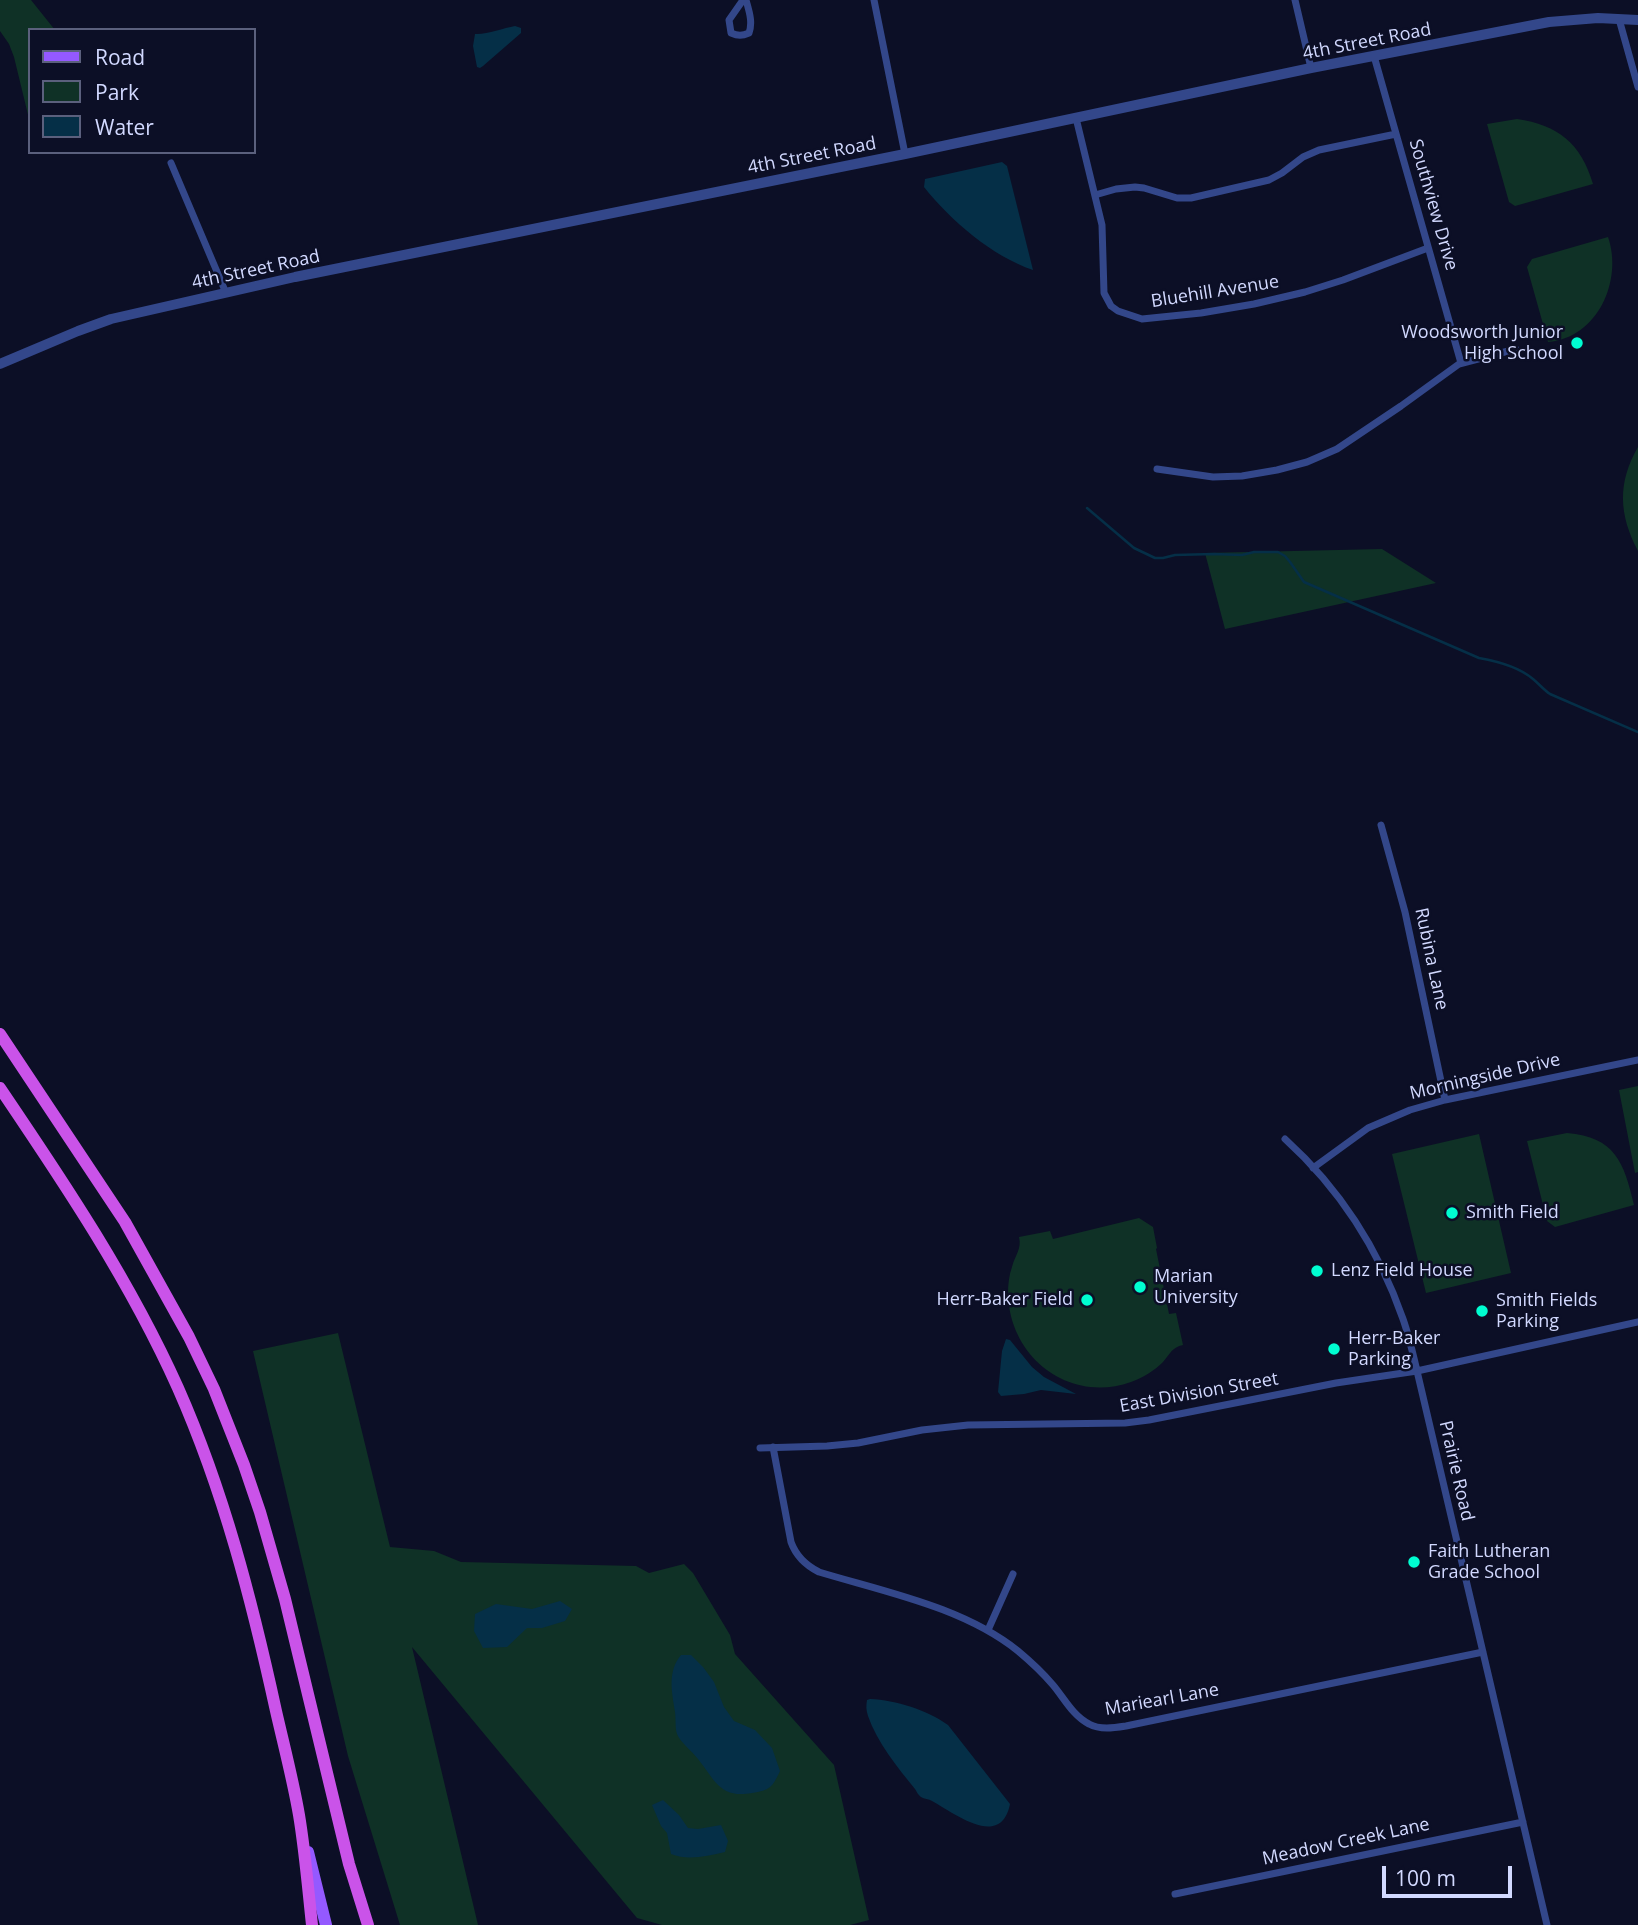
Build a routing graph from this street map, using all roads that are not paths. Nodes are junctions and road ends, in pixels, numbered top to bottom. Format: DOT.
graph roads {
  1 [pos="744,0"];
  2 [pos="874,0"];
  3 [pos="1295,0"];
  4 [pos="1619,19"];
  5 [pos="1638,20"];
  6 [pos="1374,57"];
  7 [pos="1311,68"];
  8 [pos="1638,87"];
  9 [pos="1076,118"];
  10 [pos="1396,134"];
  11 [pos="905,154"];
  12 [pos="171,163"];
  13 [pos="1095,195"];
  14 [pos="1428,248"];
  15 [pos="226,293"];
  16 [pos="1516,349"];
  17 [pos="1461,363"];
  18 [pos="0,364"];
  19 [pos="1157,469"];
  20 [pos="1381,825"];
  21 [pos="0,1034"];
  22 [pos="1638,1060"];
  23 [pos="0,1088"];
  24 [pos="1445,1100"];
  25 [pos="1285,1139"];
  26 [pos="1313,1168"];
  27 [pos="1638,1322"];
  28 [pos="1418,1371"];
  29 [pos="773,1447"];
  30 [pos="760,1448"];
  31 [pos="1013,1574"];
  32 [pos="988,1630"];
  33 [pos="1483,1652"];
  34 [pos="299,1815"];
  35 [pos="1523,1822"];
  36 [pos="349,1864"];
  37 [pos="1175,1894"];
  38 [pos="312,1925"];
  39 [pos="326,1925"];
  40 [pos="362,1925"];
  41 [pos="368,1925"];
  42 [pos="1547,1925"];
  1 -- 1 [label="street"];
  2 -- 11 [label="street"];
  3 -- 7 [label="street"];
  4 -- 5 [label="street, 4th Street Road"];
  4 -- 6 [label="street, 4th Street Road"];
  4 -- 8 [label="street"];
  6 -- 7 [label="street, 4th Street Road"];
  6 -- 10 [label="street, Southview Drive"];
  7 -- 9 [label="street, 4th Street Road"];
  9 -- 11 [label="street, 4th Street Road"];
  9 -- 13 [label="street, Bluehill Avenue"];
  10 -- 13 [label="street"];
  10 -- 14 [label="street, Southview Drive"];
  11 -- 15 [label="street, 4th Street Road"];
  12 -- 15 [label="street"];
  13 -- 14 [label="street, Bluehill Avenue"];
  14 -- 17 [label="street, Southview Drive"];
  15 -- 18 [label="street, 4th Street Road"];
  16 -- 17 [label="street"];
  17 -- 19 [label="street"];
  20 -- 24 [label="street, Rubina Lane"];
  21 -- 36 [label="highway"];
  22 -- 24 [label="street, Morningside Drive"];
  23 -- 34 [label="highway"];
  24 -- 26 [label="street, Morningside Drive"];
  25 -- 26 [label="street, Prairie Road"];
  26 -- 28 [label="street, Prairie Road"];
  27 -- 28 [label="street, East Division Street"];
  28 -- 29 [label="street, East Division Street"];
  28 -- 33 [label="street, Prairie Road"];
  29 -- 30 [label="street, East Division Street"];
  29 -- 32 [label="street, Mariearl Lane"];
  31 -- 32 [label="street"];
  32 -- 33 [label="street, Mariearl Lane"];
  33 -- 35 [label="street, Prairie Road"];
  34 -- 38 [label="highway"];
  34 -- 39 [label="main road"];
  35 -- 37 [label="street, Meadow Creek Lane"];
  35 -- 42 [label="street, Prairie Road"];
  36 -- 40 [label="main road"];
  36 -- 41 [label="highway"];
}
